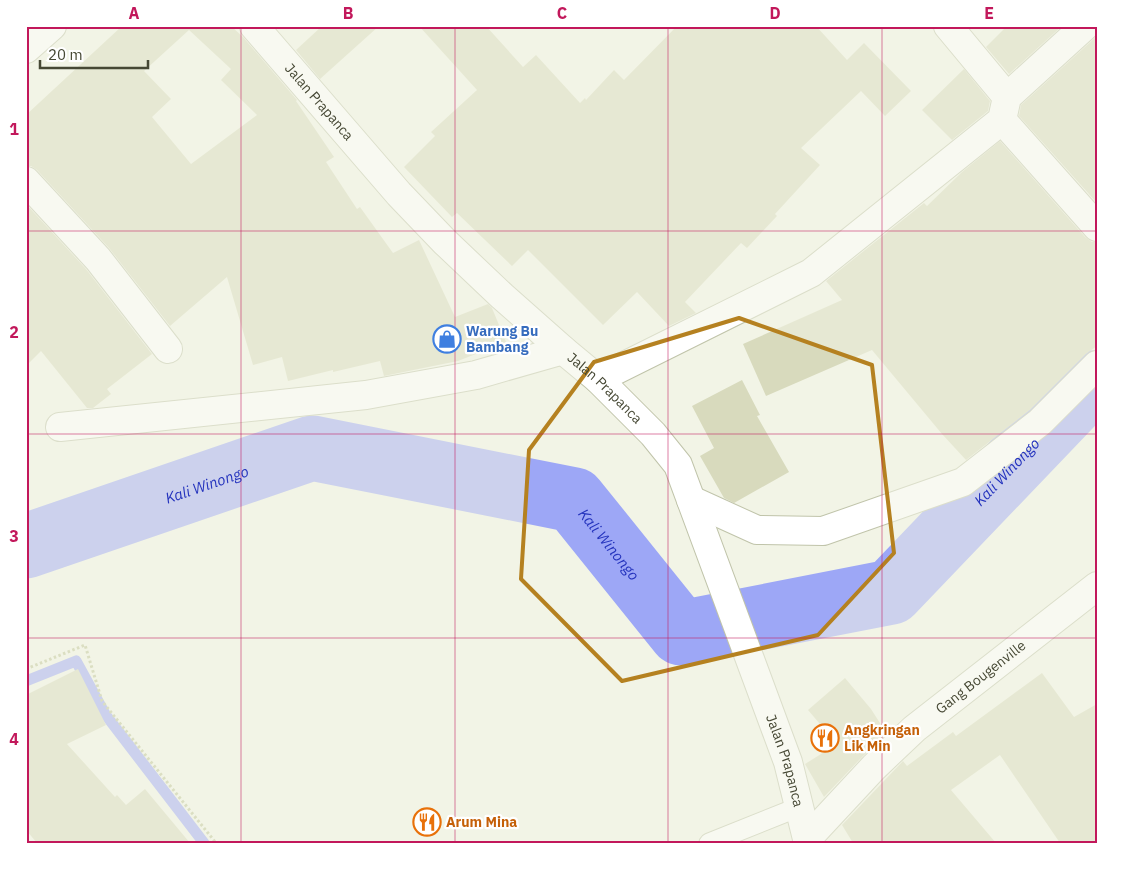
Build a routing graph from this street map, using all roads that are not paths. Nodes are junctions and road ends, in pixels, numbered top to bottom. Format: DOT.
graph roads {
  1 [pos="52,26"];
  2 [pos="254,26"];
  3 [pos="948,26"];
  4 [pos="1085,26"];
  5 [pos="26,49"];
  6 [pos="1005,108"];
  7 [pos="26,181"];
  8 [pos="1097,227"];
  9 [pos="168,349"];
  10 [pos="563,350"];
  11 [pos="1097,365"];
  12 [pos="598,379"];
  13 [pos="60,427"];
  14 [pos="691,500"];
  15 [pos="1097,586"];
  16 [pos="799,807"];
  17 [pos="807,841"];
  18 [pos="708,843"];
  1 -- 5 [label="street"];
  2 -- 10 [label="street, Jalan Prapanca"];
  3 -- 6 [label="street"];
  4 -- 6 [label="street"];
  6 -- 8 [label="street"];
  6 -- 12 [label="street"];
  7 -- 9 [label="street"];
  10 -- 12 [label="street, Jalan Prapanca"];
  10 -- 13 [label="street"];
  11 -- 14 [label="street"];
  12 -- 14 [label="street, Jalan Prapanca"];
  14 -- 16 [label="street, Jalan Prapanca"];
  15 -- 17 [label="street, Gang Bougenville"];
  16 -- 17 [label="street, Jalan Prapanca"];
  16 -- 18 [label="lane"];
}
